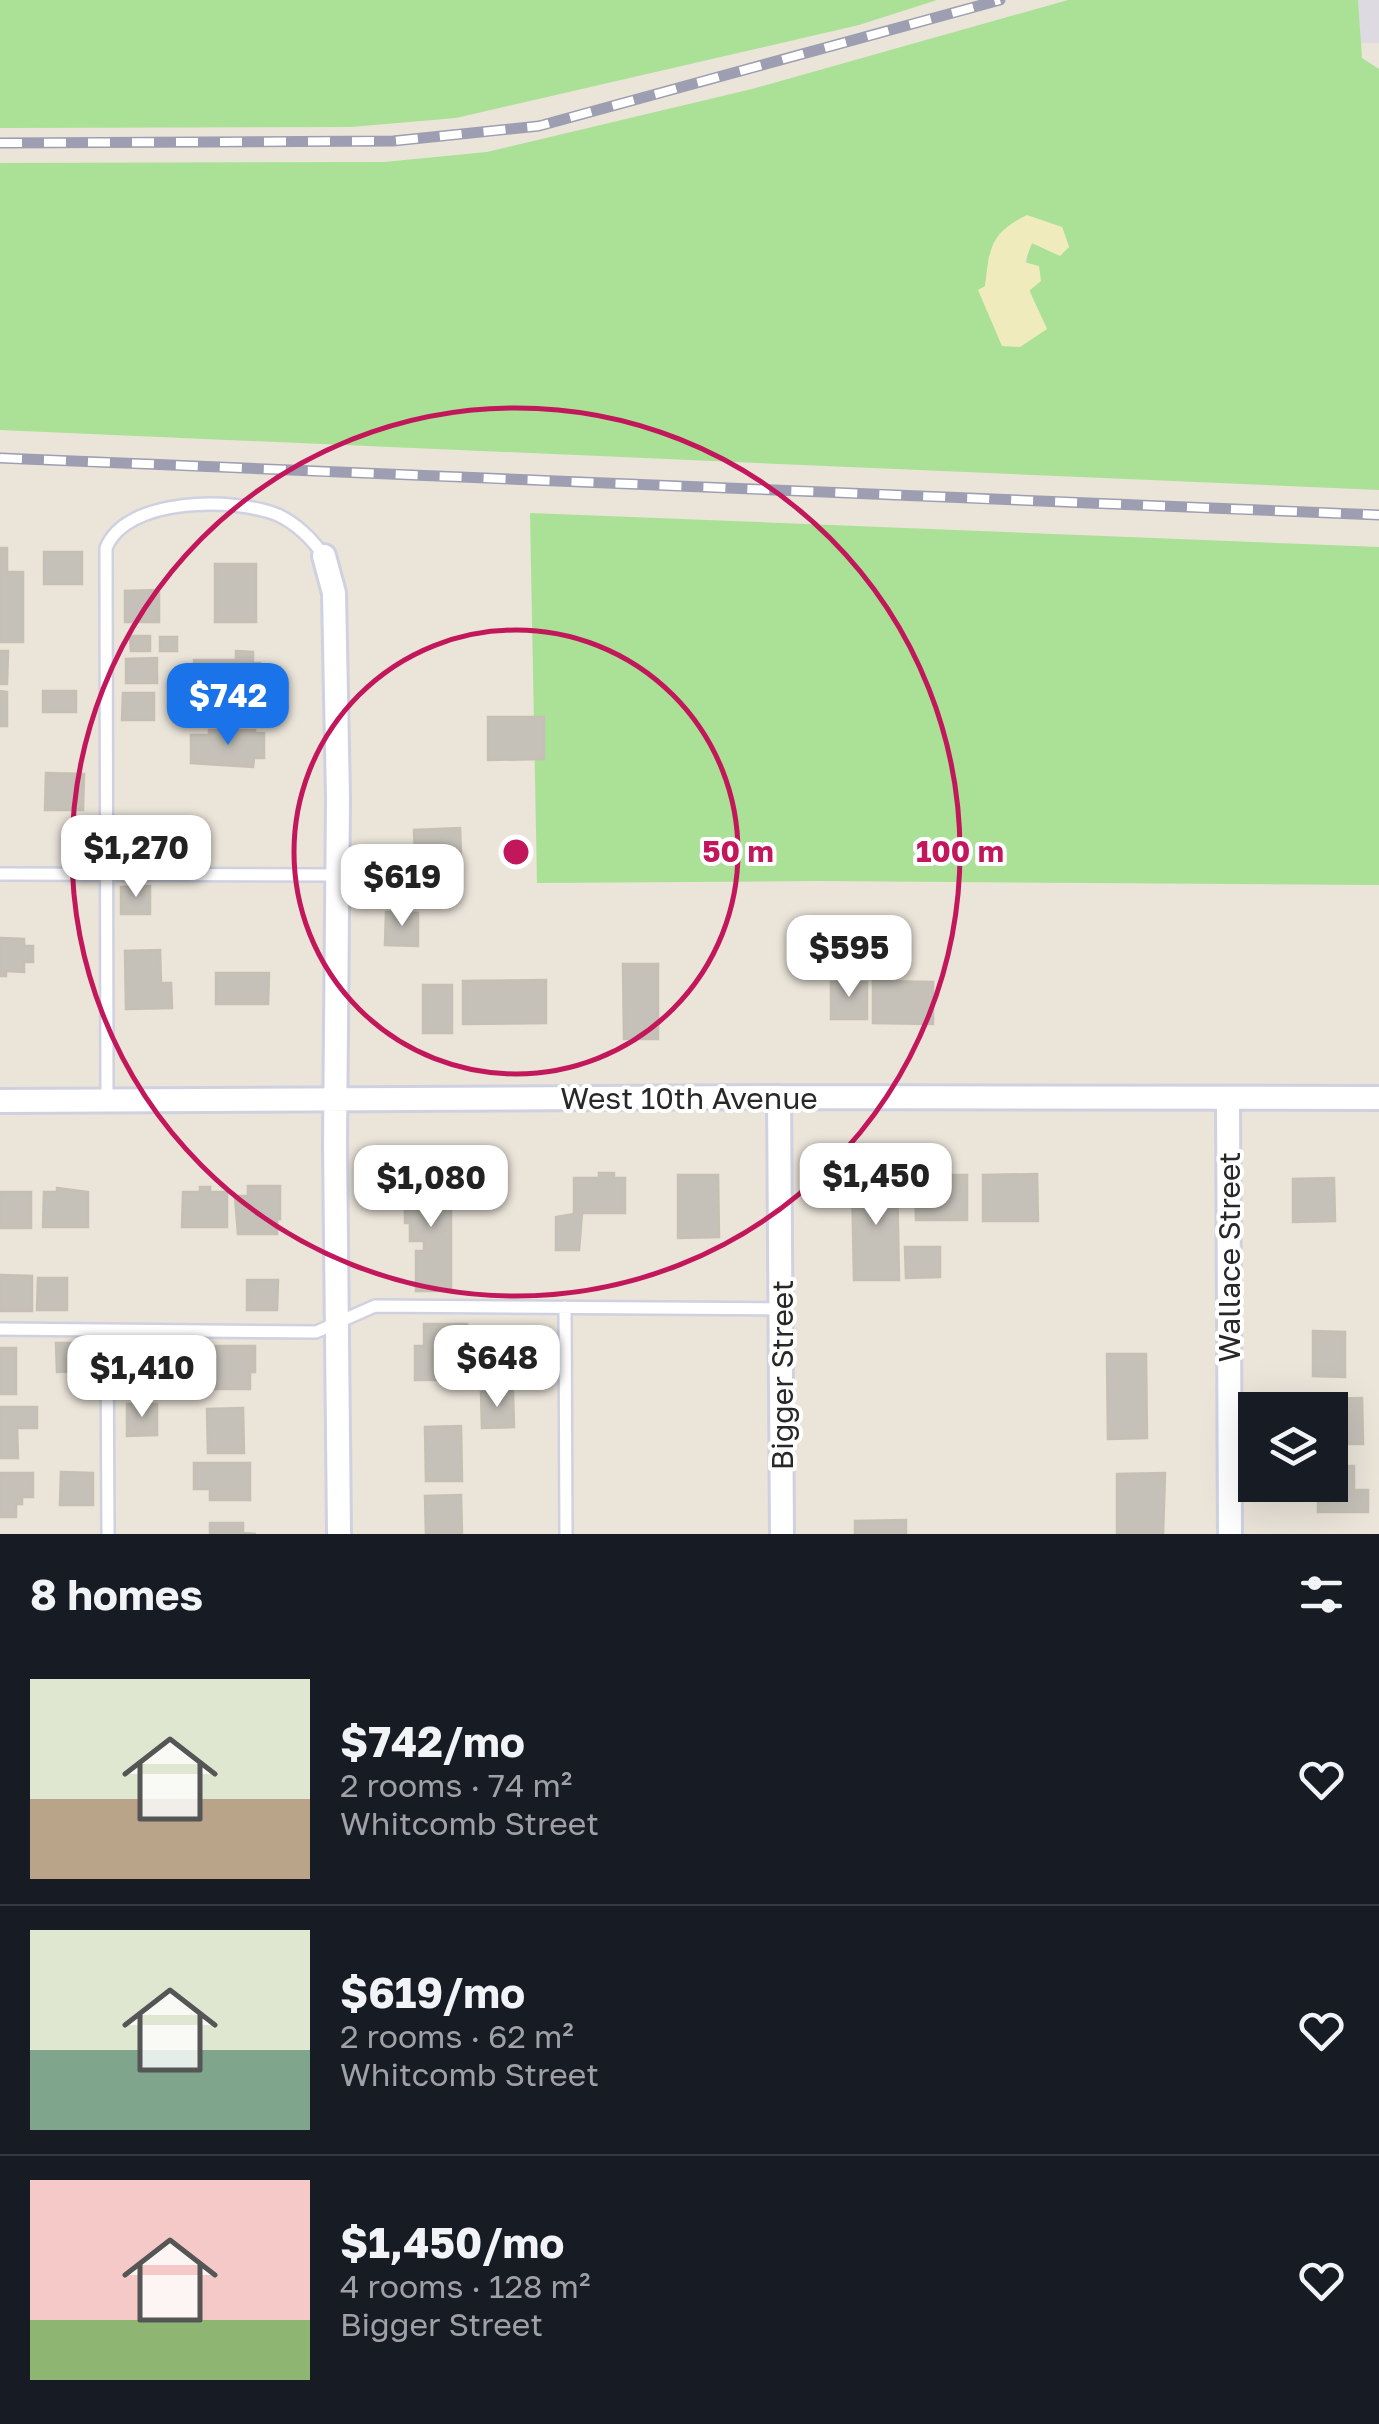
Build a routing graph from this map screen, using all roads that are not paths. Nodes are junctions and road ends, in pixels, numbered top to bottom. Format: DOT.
graph roads {
  1 [pos="324,556"];
  2 [pos="106,873"];
  3 [pos="0,874"];
  4 [pos="338,875"];
  5 [pos="780,1096"];
  6 [pos="1379,1098"];
  7 [pos="1228,1099"];
  8 [pos="336,1100"];
  9 [pos="0,1101"];
  10 [pos="107,1101"];
  11 [pos="565,1307"];
  12 [pos="782,1308"];
  13 [pos="336,1322"];
  14 [pos="0,1329"];
  15 [pos="107,1330"];
  16 [pos="108,1534"];
  17 [pos="339,1534"];
  18 [pos="566,1534"];
  19 [pos="782,1534"];
  20 [pos="1230,1534"];
  1 -- 2 [label="lane"];
  1 -- 4 [label="street"];
  2 -- 3 [label="lane"];
  2 -- 4 [label="lane"];
  2 -- 10 [label="lane"];
  4 -- 8 [label="street"];
  5 -- 7 [label="street, West 10th Avenue"];
  5 -- 8 [label="street, West 10th Avenue"];
  5 -- 12 [label="street, Bigger Street"];
  6 -- 7 [label="street, West 10th Avenue"];
  7 -- 20 [label="street, Wallace Street"];
  8 -- 10 [label="street, West 10th Avenue"];
  8 -- 13 [label="street"];
  9 -- 10 [label="street, West 10th Avenue"];
  11 -- 12 [label="lane"];
  11 -- 13 [label="lane"];
  11 -- 18 [label="lane"];
  12 -- 19 [label="street, Bigger Street"];
  13 -- 15 [label="lane"];
  13 -- 17 [label="street"];
  14 -- 15 [label="lane"];
  15 -- 16 [label="lane"];
}
